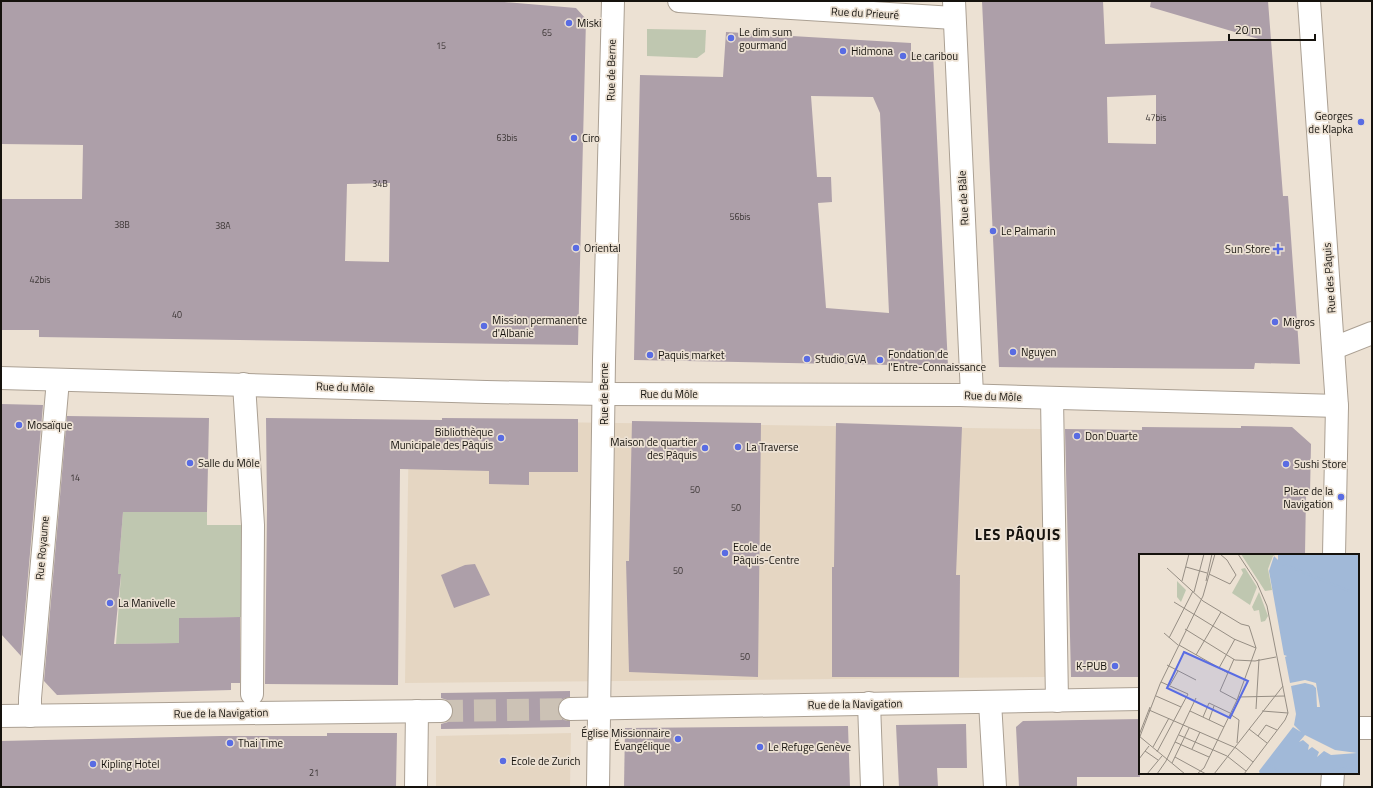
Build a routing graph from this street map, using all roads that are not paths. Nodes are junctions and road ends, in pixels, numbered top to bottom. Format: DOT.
graph roads {
  1 [pos="613,1"];
  2 [pos="679,1"];
  3 [pos="1309,1"];
  4 [pos="768,4"];
  5 [pos="954,10"];
  6 [pos="1372,333"];
  7 [pos="1334,348"];
  8 [pos="1,378"];
  9 [pos="58,380"];
  10 [pos="244,384"];
  11 [pos="605,394"];
  12 [pos="972,395"];
  13 [pos="1052,398"];
  14 [pos="1337,406"];
  15 [pos="1334,554"];
  16 [pos="252,694"];
  17 [pos="1139,700"];
  18 [pos="1057,701"];
  19 [pos="990,702"];
  20 [pos="869,703"];
  21 [pos="598,708"];
  22 [pos="570,709"];
  23 [pos="417,711"];
  24 [pos="441,711"];
  25 [pos="1,716"];
  26 [pos="30,716"];
  27 [pos="1359,728"];
  28 [pos="1372,728"];
  29 [pos="1333,774"];
  30 [pos="416,787"];
  31 [pos="598,787"];
  32 [pos="872,787"];
  33 [pos="995,787"];
  34 [pos="1332,787"];
  1 -- 11 [label="street, Rue de Berne"];
  2 -- 4 [label="street, Rue du Prieuré"];
  3 -- 7 [label="street, Rue des Pâquis"];
  4 -- 5 [label="street, Rue du Prieuré"];
  5 -- 12 [label="street, Rue de Bâle"];
  6 -- 7 [label="street"];
  7 -- 14 [label="street, Rue des Pâquis"];
  8 -- 9 [label="street, Rue du Môle"];
  9 -- 10 [label="street, Rue du Môle"];
  9 -- 26 [label="street, Rue Royaume"];
  10 -- 11 [label="street, Rue du Môle"];
  10 -- 16 [label="street"];
  11 -- 12 [label="street, Rue du Môle"];
  11 -- 21 [label="street, Rue de Berne"];
  12 -- 13 [label="street, Rue du Môle"];
  13 -- 14 [label="street, Rue du Môle"];
  13 -- 18 [label="street"];
  14 -- 15 [label="street, Rue des Pâquis"];
  17 -- 18 [label="street, Rue de la Navigation"];
  18 -- 19 [label="street, Rue de la Navigation"];
  19 -- 20 [label="street, Rue de la Navigation"];
  19 -- 33 [label="street"];
  20 -- 21 [label="street, Rue de la Navigation"];
  20 -- 32 [label="street"];
  21 -- 22 [label="street, Rue de la Navigation"];
  21 -- 31 [label="street, Rue de Berne"];
  23 -- 24 [label="street, Rue de la Navigation"];
  23 -- 26 [label="street, Rue de la Navigation"];
  23 -- 30 [label="street"];
  25 -- 26 [label="street, Rue de la Navigation"];
  27 -- 28 [label="street"];
  29 -- 34 [label="street"];
}
